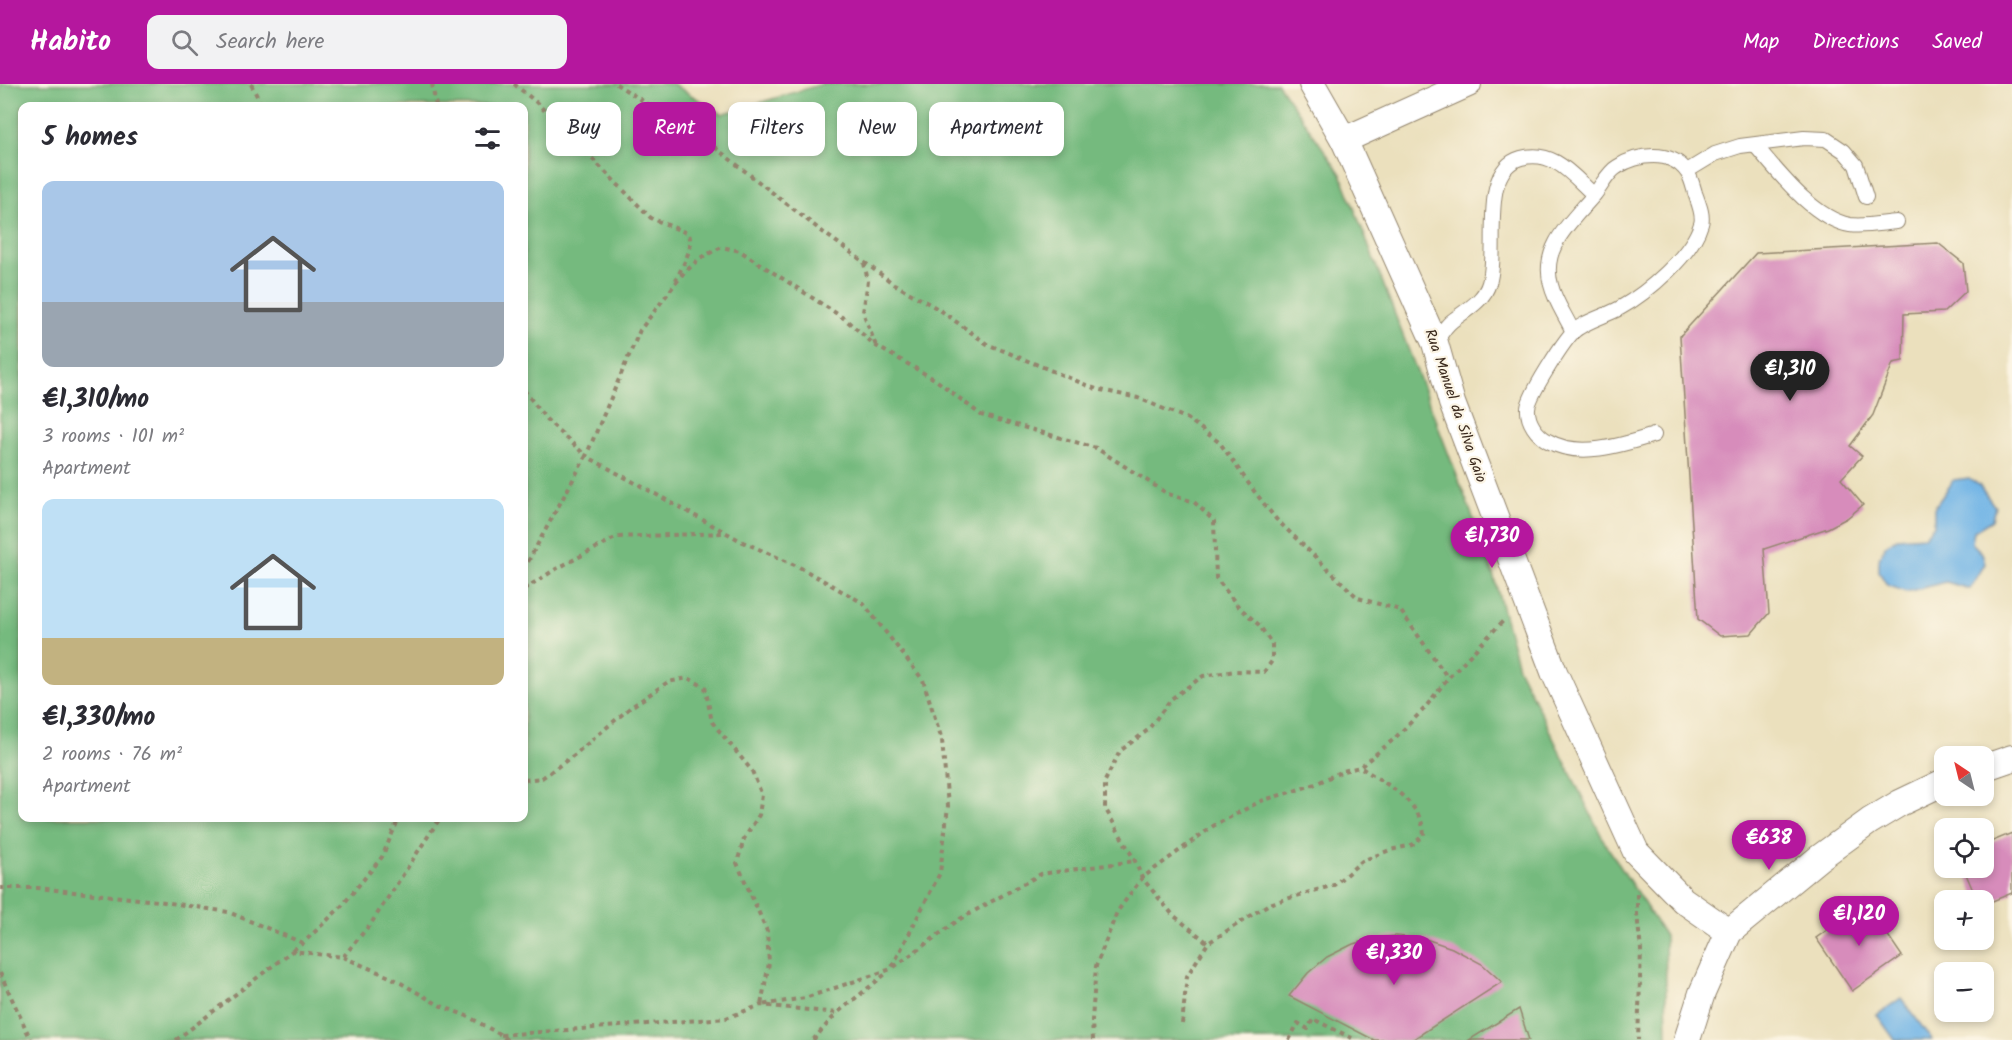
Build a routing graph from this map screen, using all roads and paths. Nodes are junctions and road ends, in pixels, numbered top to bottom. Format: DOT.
graph roads {
  1 [pos="250,84"];
  2 [pos="432,84"];
  3 [pos="514,84"];
  4 [pos="616,84"];
  5 [pos="1312,84"];
  6 [pos="1468,84"];
  7 [pos="260,102"];
  8 [pos="435,102"];
  9 [pos="1344,140"];
  10 [pos="1755,145"];
  11 [pos="1687,171"];
  12 [pos="1594,195"];
  13 [pos="1866,198"];
  14 [pos="1897,222"];
  15 [pos="864,263"];
  16 [pos="673,286"];
  17 [pos="1573,332"];
  18 [pos="1435,343"];
  19 [pos="876,346"];
  20 [pos="528,395"];
  21 [pos="1654,435"];
  22 [pos="586,456"];
  23 [pos="726,533"];
  24 [pos="528,561"];
  25 [pos="528,587"];
  26 [pos="1524,593"];
  27 [pos="1448,678"];
  28 [pos="2012,758"];
  29 [pos="1994,764"];
  30 [pos="1360,767"];
  31 [pos="528,780"];
  32 [pos="1934,787"];
  33 [pos="397,822"];
  34 [pos="437,822"];
  35 [pos="1636,852"];
  36 [pos="1135,861"];
  37 [pos="1142,878"];
  38 [pos="0,888"];
  39 [pos="1729,932"];
  40 [pos="303,943"];
  41 [pos="1208,944"];
  42 [pos="292,951"];
  43 [pos="343,957"];
  44 [pos="891,969"];
  45 [pos="0,973"];
  46 [pos="760,1005"];
  47 [pos="837,1013"];
  48 [pos="1182,1024"];
  49 [pos="501,1035"];
  50 [pos="31,1040"];
  51 [pos="176,1040"];
  52 [pos="507,1040"];
  53 [pos="813,1040"];
  54 [pos="1093,1040"];
  55 [pos="1289,1040"];
  56 [pos="1356,1040"];
  57 [pos="1638,1040"];
  58 [pos="1687,1040"];
  1 -- 7 [label="path"];
  2 -- 8 [label="path"];
  3 -- 16 [label="path"];
  4 -- 15 [label="path"];
  5 -- 9 [label="street, Rua Manuel da Silva Gaio"];
  6 -- 9 [label="street"];
  9 -- 18 [label="street, Rua Manuel da Silva Gaio"];
  10 -- 11 [label="lane"];
  10 -- 13 [label="lane"];
  10 -- 14 [label="lane"];
  11 -- 12 [label="lane"];
  11 -- 17 [label="lane"];
  12 -- 17 [label="lane"];
  12 -- 18 [label="lane"];
  15 -- 19 [label="path"];
  15 -- 27 [label="path"];
  16 -- 19 [label="path"];
  16 -- 22 [label="path"];
  17 -- 21 [label="lane"];
  18 -- 26 [label="street, Rua Manuel da Silva Gaio"];
  19 -- 36 [label="path"];
  20 -- 22 [label="path"];
  22 -- 23 [label="path"];
  22 -- 24 [label="path"];
  23 -- 25 [label="path"];
  23 -- 44 [label="path"];
  26 -- 27 [label="path"];
  26 -- 35 [label="street, Rua Manuel da Silva Gaio"];
  27 -- 30 [label="path"];
  28 -- 29 [label="street"];
  30 -- 37 [label="path"];
  30 -- 41 [label="path"];
  31 -- 46 [label="path"];
  32 -- 39 [label="street"];
  33 -- 40 [label="path"];
  34 -- 43 [label="path"];
  35 -- 39 [label="street, Rua Manuel da Silva Gaio"];
  35 -- 57 [label="path"];
  36 -- 37 [label="path"];
  36 -- 44 [label="path"];
  37 -- 41 [label="path"];
  37 -- 54 [label="path"];
  38 -- 40 [label="path"];
  39 -- 58 [label="street"];
  40 -- 42 [label="path"];
  41 -- 48 [label="path"];
  42 -- 43 [label="path"];
  42 -- 51 [label="path"];
  43 -- 49 [label="path"];
  44 -- 46 [label="path"];
  44 -- 47 [label="path"];
  45 -- 50 [label="path"];
  46 -- 47 [label="path"];
  46 -- 49 [label="path"];
  47 -- 53 [label="path"];
  49 -- 52 [label="path"];
  55 -- 56 [label="path"];
}
